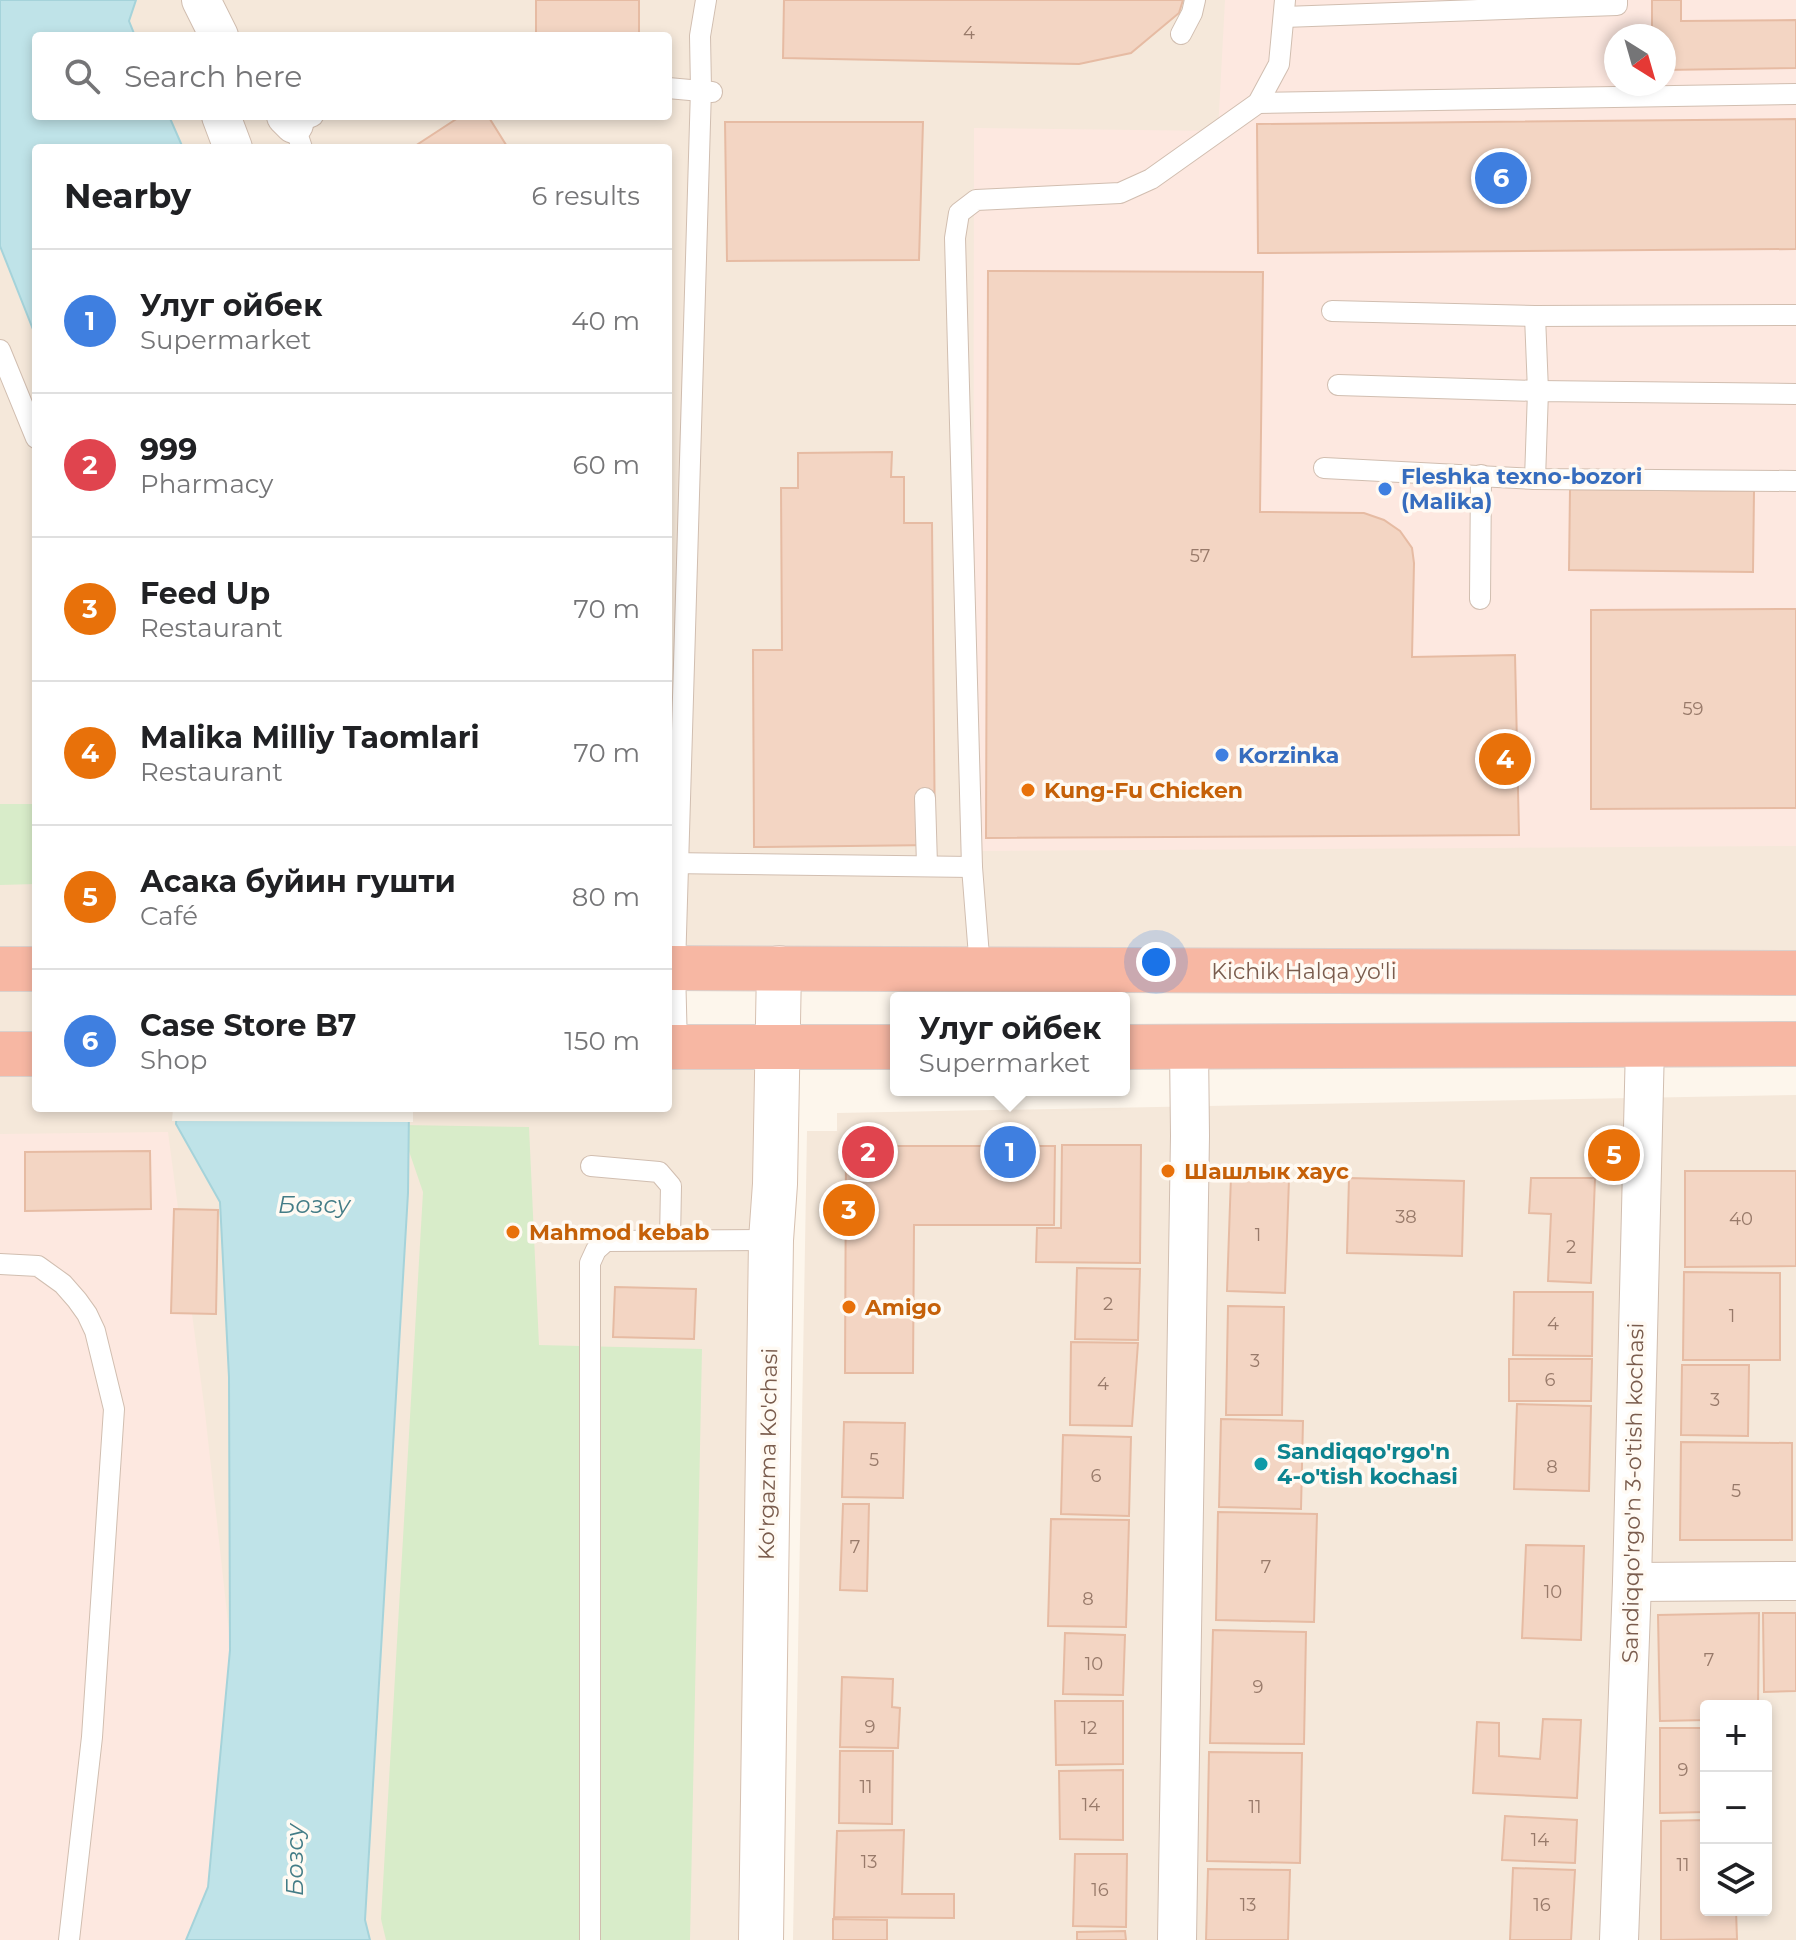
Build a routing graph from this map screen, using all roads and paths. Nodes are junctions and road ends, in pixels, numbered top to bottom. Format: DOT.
graph roads {
  1 [pos="177,0"];
  2 [pos="201,0"];
  3 [pos="706,0"];
  4 [pos="1195,0"];
  5 [pos="1617,0"];
  6 [pos="1284,9"];
  7 [pos="189,32"];
  8 [pos="217,32"];
  9 [pos="1181,34"];
  10 [pos="672,88"];
  11 [pos="706,90"];
  12 [pos="1796,94"];
  13 [pos="1258,103"];
  14 [pos="222,120"];
  15 [pos="232,144"];
  16 [pos="1332,311"];
  17 [pos="1796,315"];
  18 [pos="1535,316"];
  19 [pos="0,350"];
  20 [pos="1338,385"];
  21 [pos="1538,391"];
  22 [pos="1796,394"];
  23 [pos="32,428"];
  24 [pos="1324,468"];
  25 [pos="1481,475"];
  26 [pos="1535,479"];
  27 [pos="1796,481"];
  28 [pos="1480,599"];
  29 [pos="925,798"];
  30 [pos="673,863"];
  31 [pos="927,865"];
  32 [pos="972,867"];
  33 [pos="672,916"];
  34 [pos="672,968"];
  35 [pos="779,968"];
  36 [pos="0,969"];
  37 [pos="32,969"];
  38 [pos="980,969"];
  39 [pos="1796,973"];
  40 [pos="1796,1044"];
  41 [pos="1645,1045"];
  42 [pos="1189,1046"];
  43 [pos="672,1047"];
  44 [pos="777,1047"];
  45 [pos="890,1047"];
  46 [pos="1130,1047"];
  47 [pos="0,1054"];
  48 [pos="32,1054"];
  49 [pos="591,1166"];
  50 [pos="670,1240"];
  51 [pos="771,1240"];
  52 [pos="0,1264"];
  53 [pos="1796,1581"];
  54 [pos="1632,1582"];
  55 [pos="69,1940"];
  56 [pos="590,1940"];
  57 [pos="761,1940"];
  58 [pos="1177,1940"];
  59 [pos="1619,1940"];
  1 -- 7 [label="street"];
  2 -- 8 [label="street"];
  3 -- 11 [label="lane"];
  4 -- 9 [label="lane"];
  5 -- 6 [label="lane"];
  6 -- 13 [label="lane"];
  10 -- 11 [label="lane"];
  11 -- 30 [label="lane"];
  12 -- 13 [label="lane"];
  13 -- 32 [label="lane"];
  14 -- 15 [label="street"];
  16 -- 18 [label="lane"];
  17 -- 18 [label="lane"];
  18 -- 21 [label="lane"];
  19 -- 23 [label="lane"];
  20 -- 21 [label="lane"];
  21 -- 22 [label="lane"];
  21 -- 26 [label="lane"];
  24 -- 25 [label="lane"];
  25 -- 26 [label="lane"];
  25 -- 28 [label="lane"];
  26 -- 27 [label="lane"];
  29 -- 31 [label="lane"];
  30 -- 31 [label="lane"];
  30 -- 33 [label="lane"];
  31 -- 32 [label="lane"];
  32 -- 38 [label="lane"];
  34 -- 35 [label="highway, Kichik Halqa yo'li"];
  35 -- 38 [label="highway, Kichik Halqa yo'li"];
  35 -- 44 [label="street, Ko'rgazma Ko'chasi"];
  36 -- 37 [label="highway"];
  38 -- 39 [label="highway, Kichik Halqa yo'li"];
  40 -- 41 [label="highway"];
  41 -- 42 [label="highway"];
  41 -- 54 [label="street, Sandiqqo'rgo'n 3-o'tish kochasi"];
  42 -- 46 [label="highway"];
  42 -- 58 [label="street"];
  43 -- 44 [label="highway"];
  44 -- 45 [label="highway"];
  44 -- 51 [label="street, Ko'rgazma Ko'chasi"];
  47 -- 48 [label="highway"];
  49 -- 50 [label="lane"];
  50 -- 51 [label="lane"];
  50 -- 56 [label="lane"];
  51 -- 57 [label="street, Ko'rgazma Ko'chasi"];
  52 -- 55 [label="lane"];
  53 -- 54 [label="street"];
  54 -- 59 [label="street, Sandiqqo'rgo'n 3-o'tish kochasi"];
}
